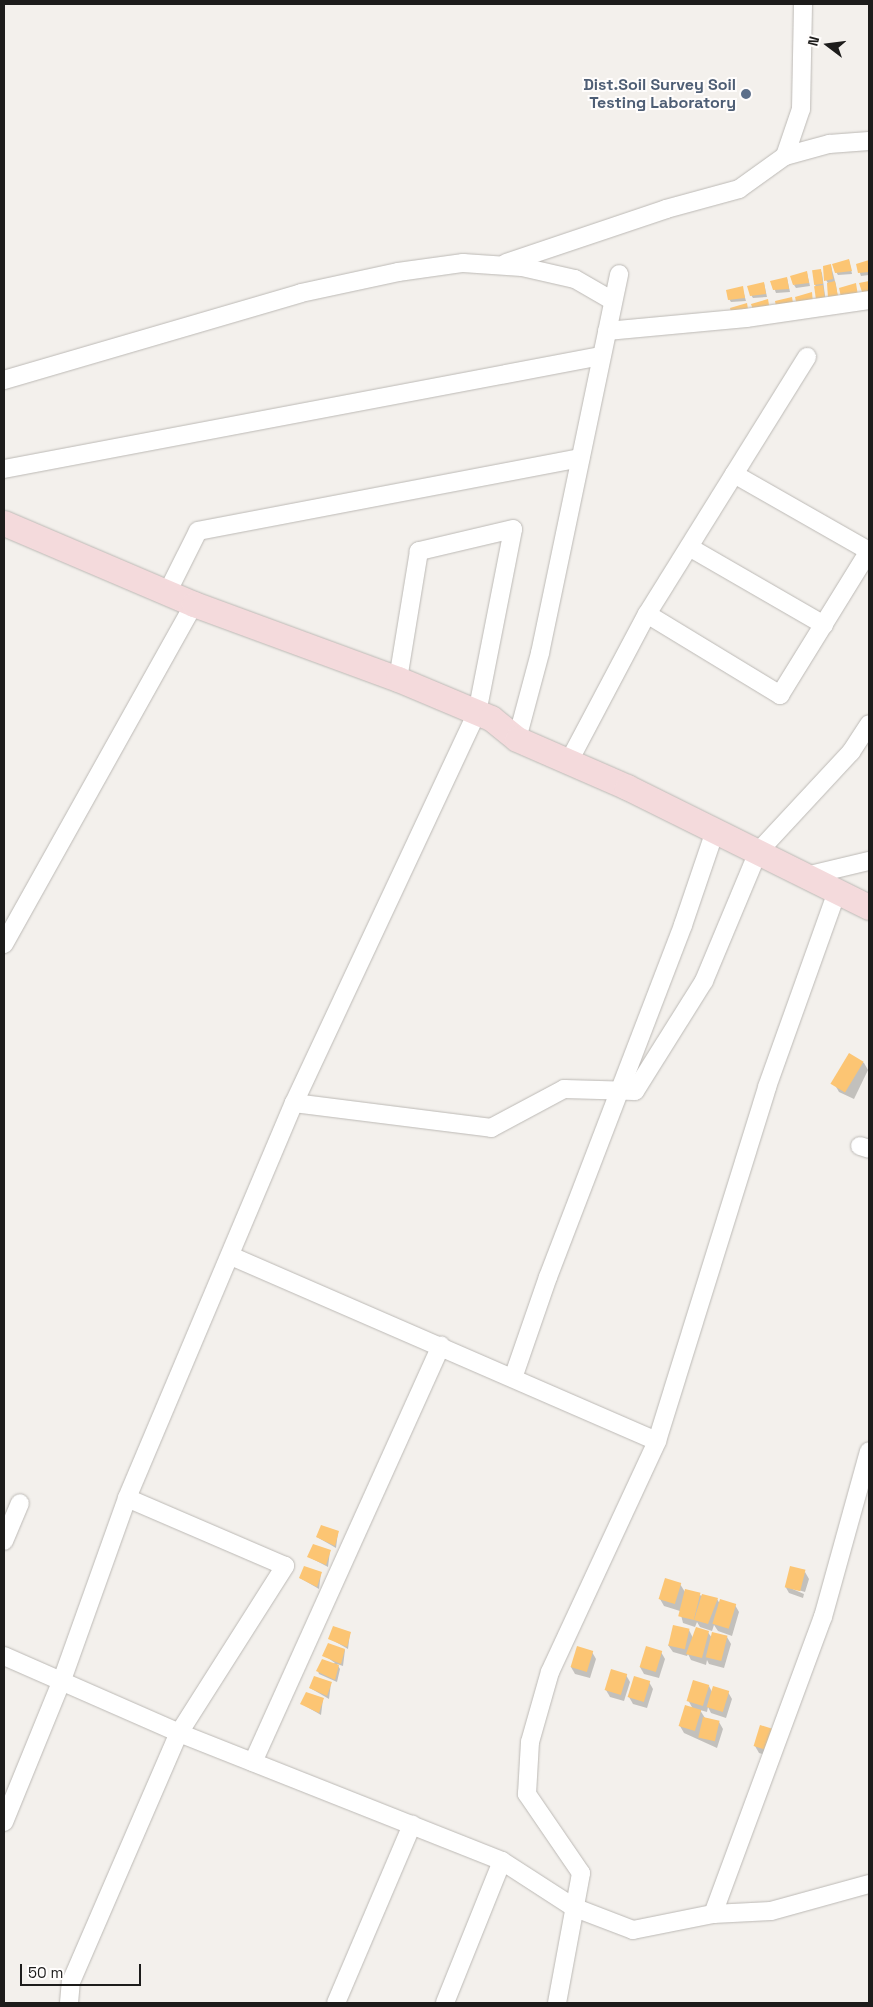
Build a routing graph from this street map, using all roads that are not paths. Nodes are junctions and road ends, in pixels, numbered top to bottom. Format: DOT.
graph roads {
  1 [pos="803,4"];
  2 [pos="869,141"];
  3 [pos="785,156"];
  4 [pos="500,266"];
  5 [pos="619,274"];
  6 [pos="869,300"];
  7 [pos="613,301"];
  8 [pos="606,332"];
  9 [pos="601,356"];
  10 [pos="807,357"];
  11 [pos="4,380"];
  12 [pos="580,458"];
  13 [pos="4,469"];
  14 [pos="734,474"];
  15 [pos="4,523"];
  16 [pos="689,547"];
  17 [pos="869,551"];
  18 [pos="167,593"];
  19 [pos="194,604"];
  20 [pos="647,614"];
  21 [pos="824,625"];
  22 [pos="398,679"];
  23 [pos="477,713"];
  24 [pos="869,724"];
  25 [pos="517,739"];
  26 [pos="568,763"];
  27 [pos="715,831"];
  28 [pos="758,852"];
  29 [pos="869,861"];
  30 [pos="806,876"];
  31 [pos="837,891"];
  32 [pos="869,907"];
  33 [pos="4,944"];
  34 [pos="617,1091"];
  35 [pos="294,1103"];
  36 [pos="231,1256"];
  37 [pos="441,1346"];
  38 [pos="513,1378"];
  39 [pos="657,1441"];
  40 [pos="869,1450"];
  41 [pos="127,1498"];
  42 [pos="20,1503"];
  43 [pos="4,1541"];
  44 [pos="4,1656"];
  45 [pos="62,1680"];
  46 [pos="178,1733"];
  47 [pos="253,1762"];
  48 [pos="4,1822"];
  49 [pos="412,1826"];
  50 [pos="502,1861"];
  51 [pos="869,1884"];
  52 [pos="573,1907"];
  53 [pos="712,1914"];
  54 [pos="69,2003"];
  55 [pos="336,2003"];
  56 [pos="445,2003"];
  57 [pos="557,2003"];
  1 -- 3 [label="street"];
  2 -- 3 [label="street"];
  3 -- 4 [label="street"];
  4 -- 7 [label="street"];
  4 -- 11 [label="street"];
  5 -- 7 [label="street"];
  6 -- 8 [label="street"];
  7 -- 8 [label="street"];
  8 -- 9 [label="street"];
  9 -- 12 [label="street"];
  9 -- 13 [label="street"];
  10 -- 14 [label="street"];
  12 -- 18 [label="street"];
  12 -- 25 [label="street"];
  14 -- 16 [label="street"];
  14 -- 17 [label="street"];
  15 -- 18 [label="street"];
  16 -- 20 [label="street"];
  16 -- 21 [label="street"];
  17 -- 21 [label="street"];
  18 -- 19 [label="street"];
  19 -- 22 [label="street"];
  19 -- 33 [label="street"];
  20 -- 21 [label="street"];
  20 -- 26 [label="street"];
  22 -- 23 [label="street"];
  22 -- 23 [label="street"];
  23 -- 25 [label="street"];
  23 -- 35 [label="street"];
  24 -- 28 [label="street"];
  25 -- 26 [label="street"];
  26 -- 27 [label="street"];
  27 -- 28 [label="street"];
  27 -- 34 [label="street"];
  28 -- 30 [label="street"];
  28 -- 34 [label="street"];
  29 -- 30 [label="street"];
  30 -- 31 [label="street"];
  31 -- 32 [label="street"];
  31 -- 39 [label="street"];
  34 -- 35 [label="street"];
  34 -- 38 [label="street"];
  35 -- 36 [label="street"];
  36 -- 37 [label="street"];
  36 -- 41 [label="street"];
  37 -- 38 [label="street"];
  37 -- 47 [label="street"];
  38 -- 39 [label="street"];
  39 -- 52 [label="street"];
  40 -- 53 [label="street"];
  41 -- 45 [label="street"];
  41 -- 46 [label="street"];
  42 -- 43 [label="street"];
  44 -- 45 [label="street"];
  45 -- 46 [label="street"];
  45 -- 48 [label="street"];
  46 -- 47 [label="street"];
  46 -- 54 [label="street"];
  47 -- 49 [label="street"];
  49 -- 50 [label="street"];
  49 -- 55 [label="street"];
  50 -- 52 [label="street"];
  50 -- 56 [label="street"];
  51 -- 53 [label="street"];
  52 -- 53 [label="street"];
  52 -- 57 [label="street"];
}
